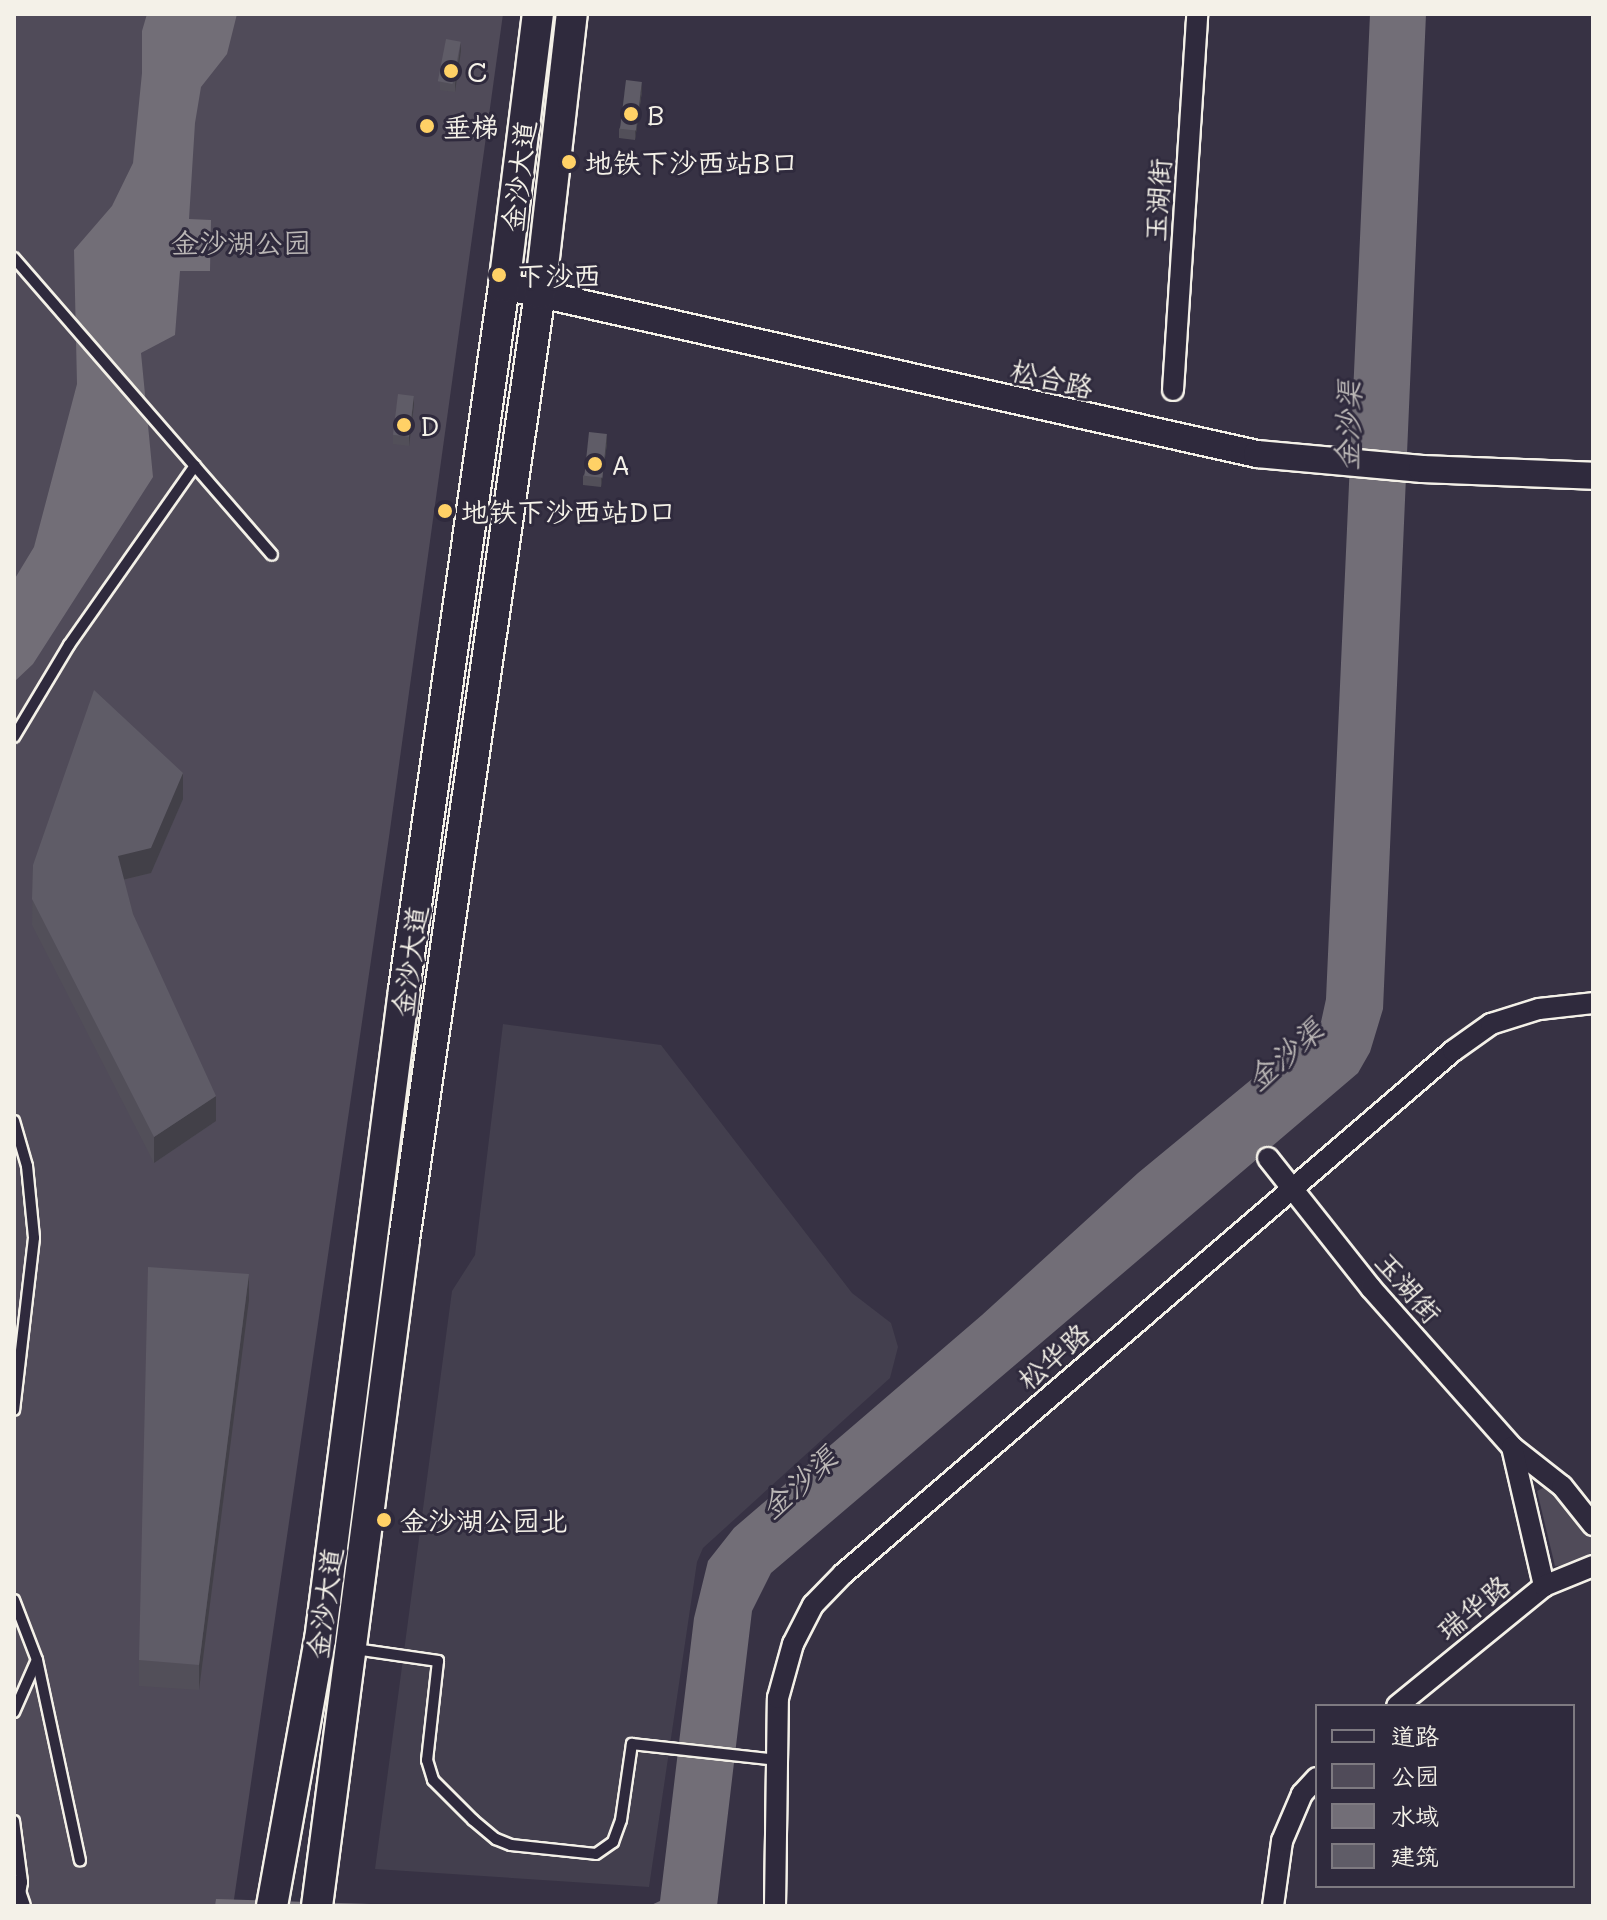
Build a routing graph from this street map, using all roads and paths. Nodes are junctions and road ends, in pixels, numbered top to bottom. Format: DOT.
graph roads {
  1 [pos="538,14"];
  2 [pos="572,14"];
  3 [pos="1197,14"];
  4 [pos="14,258"];
  5 [pos="504,286"];
  6 [pos="540,293"];
  7 [pos="1173,390"];
  8 [pos="195,466"];
  9 [pos="1593,476"];
  10 [pos="272,555"];
  11 [pos="14,737"];
  12 [pos="1593,1003"];
  13 [pos="14,1121"];
  14 [pos="1268,1158"];
  15 [pos="1291,1187"];
  16 [pos="14,1410"];
  17 [pos="1512,1447"];
  18 [pos="1593,1525"];
  19 [pos="1593,1566"];
  20 [pos="1544,1586"];
  21 [pos="14,1600"];
  22 [pos="349,1649"];
  23 [pos="37,1660"];
  24 [pos="1399,1704"];
  25 [pos="14,1712"];
  26 [pos="777,1760"];
  27 [pos="1315,1780"];
  28 [pos="14,1821"];
  29 [pos="80,1860"];
  30 [pos="14,1883"];
  31 [pos="19,1905"];
  32 [pos="272,1906"];
  33 [pos="317,1906"];
  34 [pos="775,1906"];
  35 [pos="1273,1906"];
  1 -- 5 [label="main road, 金沙大道"];
  2 -- 6 [label="main road, 金沙大道"];
  3 -- 7 [label="street, 玉湖街"];
  4 -- 8 [label="lane"];
  5 -- 6 [label="street, 松合路"];
  5 -- 32 [label="main road, 金沙大道"];
  6 -- 9 [label="street, 松合路"];
  6 -- 22 [label="main road, 金沙大道"];
  8 -- 10 [label="lane"];
  8 -- 11 [label="lane"];
  12 -- 15 [label="street, 松华路"];
  13 -- 16 [label="lane"];
  14 -- 15 [label="street, 玉湖街"];
  15 -- 17 [label="street, 玉湖街"];
  15 -- 26 [label="street, 松华路"];
  17 -- 18 [label="street, 玉湖街"];
  17 -- 20 [label="street, 玉湖街"];
  19 -- 20 [label="street, 瑞华路"];
  20 -- 24 [label="street, 瑞华路"];
  21 -- 23 [label="lane"];
  22 -- 26 [label="lane"];
  22 -- 33 [label="main road, 金沙大道"];
  23 -- 25 [label="lane"];
  23 -- 29 [label="lane"];
  26 -- 34 [label="street, 松华路"];
  27 -- 35 [label="street"];
  28 -- 31 [label="lane"];
  30 -- 31 [label="street"];
}
